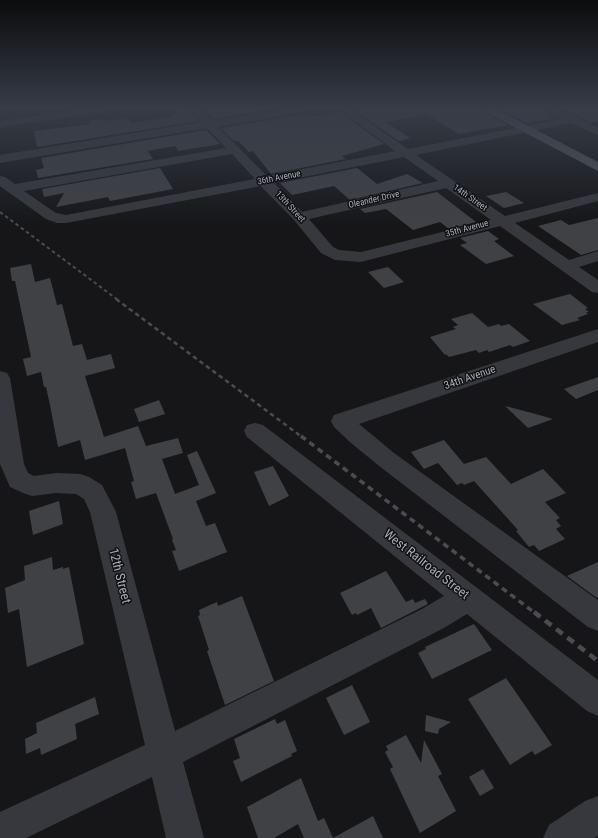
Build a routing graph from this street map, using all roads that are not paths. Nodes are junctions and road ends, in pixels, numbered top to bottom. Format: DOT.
graph roads {
  1 [pos="67,147"];
  2 [pos="231,147"];
  3 [pos="398,147"];
  4 [pos="435,147"];
  5 [pos="560,147"];
  6 [pos="234,150"];
  7 [pos="406,153"];
  8 [pos="0,158"];
  9 [pos="598,167"];
  10 [pos="0,180"];
  11 [pos="265,181"];
  12 [pos="449,183"];
  13 [pos="12,189"];
  14 [pos="598,197"];
  15 [pos="299,217"];
  16 [pos="502,220"];
  17 [pos="335,255"];
  18 [pos="598,256"];
  19 [pos="566,266"];
  20 [pos="598,288"];
  21 [pos="598,335"];
  22 [pos="0,378"];
  23 [pos="255,431"];
  24 [pos="468,598"];
  25 [pos="598,617"];
  26 [pos="598,700"];
  27 [pos="164,754"];
  28 [pos="598,814"];
  29 [pos="0,831"];
  30 [pos="185,838"];
  31 [pos="562,838"];
  1 -- 8 [label="street"];
  2 -- 6 [label="street, 13th Street"];
  3 -- 7 [label="street, 14th Street"];
  4 -- 7 [label="street, 36th Avenue"];
  5 -- 9 [label="main road"];
  6 -- 11 [label="street, 13th Street"];
  6 -- 13 [label="street"];
  7 -- 11 [label="street, 36th Avenue"];
  7 -- 12 [label="street, 14th Street"];
  10 -- 13 [label="street"];
  11 -- 13 [label="street, 36th Avenue"];
  11 -- 15 [label="street, 13th Street"];
  12 -- 15 [label="street, Oleander Drive"];
  12 -- 16 [label="street, 14th Street"];
  14 -- 16 [label="street, 35th Avenue"];
  15 -- 17 [label="street, 13th Street"];
  16 -- 17 [label="street, 35th Avenue"];
  16 -- 19 [label="street, 14th Street"];
  18 -- 19 [label="street"];
  19 -- 20 [label="street, 14th Street"];
  21 -- 25 [label="street, 34th Avenue"];
  22 -- 27 [label="street, 12th Street"];
  23 -- 24 [label="street, West Railroad Street"];
  24 -- 26 [label="street, West Railroad Street"];
  24 -- 27 [label="street"];
  27 -- 29 [label="street"];
  27 -- 30 [label="street, 12th Street"];
  28 -- 31 [label="street"];
}
